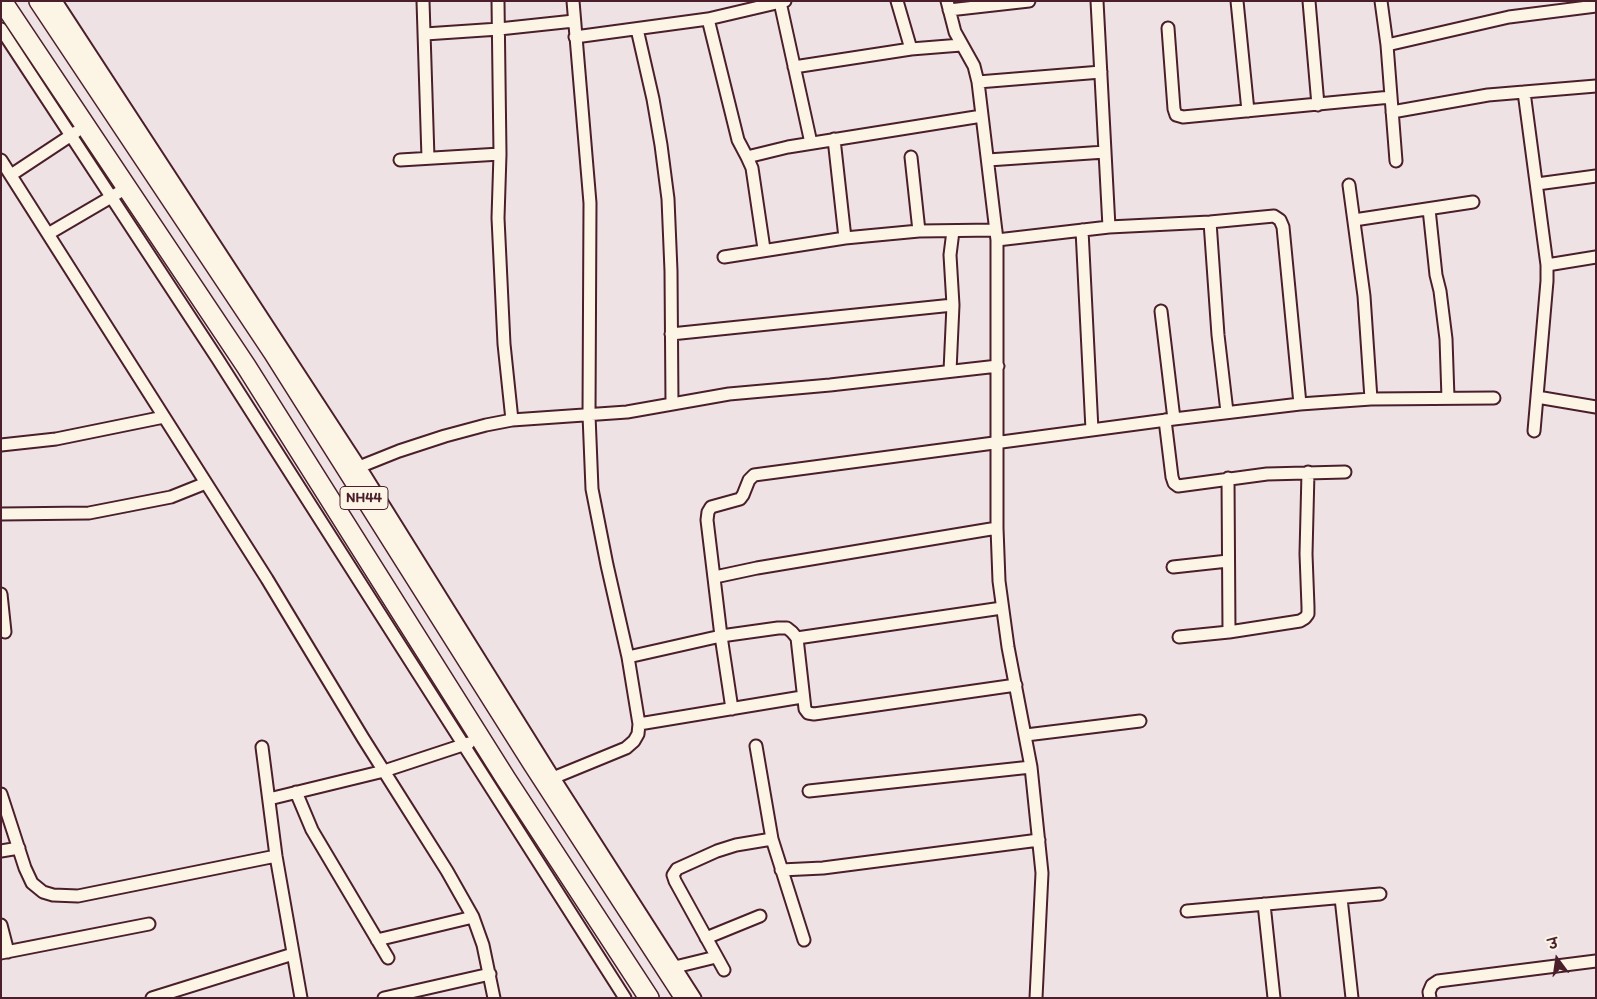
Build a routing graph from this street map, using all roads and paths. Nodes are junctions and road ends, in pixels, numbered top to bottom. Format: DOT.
graph roads {
  1 [pos="2,1"];
  2 [pos="38,1"];
  3 [pos="56,1"];
  4 [pos="423,1"];
  5 [pos="498,1"];
  6 [pos="572,1"];
  7 [pos="897,1"];
  8 [pos="1029,1"];
  9 [pos="1096,1"];
  10 [pos="1237,1"];
  11 [pos="1308,1"];
  12 [pos="1381,1"];
  13 [pos="782,2"];
  14 [pos="948,6"];
  15 [pos="1596,6"];
  16 [pos="708,19"];
  17 [pos="574,21"];
  18 [pos="637,28"];
  19 [pos="1168,28"];
  20 [pos="1,29"];
  21 [pos="499,29"];
  22 [pos="425,34"];
  23 [pos="576,37"];
  24 [pos="1387,45"];
  25 [pos="962,46"];
  26 [pos="911,49"];
  27 [pos="794,67"];
  28 [pos="1101,72"];
  29 [pos="978,82"];
  30 [pos="1596,86"];
  31 [pos="1524,92"];
  32 [pos="1391,98"];
  33 [pos="1318,105"];
  34 [pos="1248,111"];
  35 [pos="1392,112"];
  36 [pos="982,116"];
  37 [pos="79,130"];
  38 [pos="834,140"];
  39 [pos="811,143"];
  40 [pos="1105,152"];
  41 [pos="500,154"];
  42 [pos="747,157"];
  43 [pos="911,157"];
  44 [pos="428,158"];
  45 [pos="1,160"];
  46 [pos="400,160"];
  47 [pos="988,160"];
  48 [pos="1396,161"];
  49 [pos="11,175"];
  50 [pos="1596,176"];
  51 [pos="1537,184"];
  52 [pos="1349,185"];
  53 [pos="119,192"];
  54 [pos="1473,202"];
  55 [pos="1429,209"];
  56 [pos="1354,220"];
  57 [pos="1210,222"];
  58 [pos="1109,227"];
  59 [pos="1082,230"];
  60 [pos="919,231"];
  61 [pos="953,231"];
  62 [pos="48,234"];
  63 [pos="996,235"];
  64 [pos="845,238"];
  65 [pos="764,249"];
  66 [pos="724,256"];
  67 [pos="1596,257"];
  68 [pos="1547,264"];
  69 [pos="953,306"];
  70 [pos="1161,311"];
  71 [pos="671,334"];
  72 [pos="998,366"];
  73 [pos="950,371"];
  74 [pos="1537,397"];
  75 [pos="1371,398"];
  76 [pos="1448,398"];
  77 [pos="1494,398"];
  78 [pos="672,404"];
  79 [pos="1300,404"];
  80 [pos="1596,407"];
  81 [pos="1227,412"];
  82 [pos="589,415"];
  83 [pos="164,417"];
  84 [pos="1170,419"];
  85 [pos="512,420"];
  86 [pos="1092,430"];
  87 [pos="1534,431"];
  88 [pos="998,442"];
  89 [pos="1,445"];
  90 [pos="354,469"];
  91 [pos="1308,472"];
  92 [pos="1345,472"];
  93 [pos="1228,478"];
  94 [pos="206,483"];
  95 [pos="1,514"];
  96 [pos="997,528"];
  97 [pos="1228,561"];
  98 [pos="1173,568"];
  99 [pos="715,577"];
  100 [pos="1,594"];
  101 [pos="1002,608"];
  102 [pos="6,632"];
  103 [pos="1228,632"];
  104 [pos="721,636"];
  105 [pos="1179,637"];
  106 [pos="797,638"];
  107 [pos="628,657"];
  108 [pos="1016,685"];
  109 [pos="802,697"];
  110 [pos="732,709"];
  111 [pos="1140,721"];
  112 [pos="639,724"];
  113 [pos="1026,735"];
  114 [pos="482,739"];
  115 [pos="463,745"];
  116 [pos="756,746"];
  117 [pos="262,747"];
  118 [pos="1032,766"];
  119 [pos="384,771"];
  120 [pos="549,780"];
  121 [pos="809,791"];
  122 [pos="296,792"];
  123 [pos="1,794"];
  124 [pos="268,799"];
  125 [pos="772,839"];
  126 [pos="1039,840"];
  127 [pos="19,848"];
  128 [pos="1,851"];
  129 [pos="276,856"];
  130 [pos="781,870"];
  131 [pos="1380,894"];
  132 [pos="1342,898"];
  133 [pos="1264,904"];
  134 [pos="1187,910"];
  135 [pos="760,916"];
  136 [pos="473,917"];
  137 [pos="149,924"];
  138 [pos="1,925"];
  139 [pos="706,938"];
  140 [pos="377,940"];
  141 [pos="804,940"];
  142 [pos="5,952"];
  143 [pos="293,954"];
  144 [pos="716,957"];
  145 [pos="388,958"];
  146 [pos="1596,962"];
  147 [pos="671,968"];
  148 [pos="724,970"];
  149 [pos="490,974"];
  150 [pos="152,998"];
  151 [pos="301,998"];
  152 [pos="384,998"];
  153 [pos="494,998"];
  154 [pos="625,998"];
  155 [pos="649,998"];
  156 [pos="685,998"];
  157 [pos="695,998"];
  158 [pos="1036,998"];
  159 [pos="1274,998"];
  160 [pos="1352,998"];
  161 [pos="1430,998"];
  1 -- 37 [label="highway, NH44"];
  2 -- 90 [label="highway, NH44"];
  3 -- 90 [label="street"];
  4 -- 22 [label="street"];
  5 -- 21 [label="street"];
  6 -- 17 [label="street"];
  7 -- 26 [label="street"];
  8 -- 14 [label="street"];
  9 -- 28 [label="street"];
  10 -- 34 [label="street"];
  11 -- 33 [label="street"];
  12 -- 24 [label="street"];
  13 -- 16 [label="street"];
  13 -- 27 [label="street"];
  14 -- 25 [label="street"];
  15 -- 24 [label="street"];
  16 -- 18 [label="street"];
  16 -- 42 [label="street"];
  17 -- 21 [label="street"];
  17 -- 23 [label="street"];
  18 -- 23 [label="street"];
  18 -- 71 [label="street"];
  19 -- 34 [label="street"];
  20 -- 37 [label="street"];
  21 -- 22 [label="street"];
  21 -- 41 [label="street"];
  22 -- 44 [label="street"];
  23 -- 82 [label="street"];
  24 -- 32 [label="street"];
  25 -- 26 [label="street"];
  25 -- 29 [label="street"];
  26 -- 27 [label="street"];
  27 -- 39 [label="street"];
  28 -- 29 [label="street"];
  28 -- 40 [label="street"];
  29 -- 36 [label="street"];
  30 -- 31 [label="street"];
  31 -- 35 [label="street"];
  31 -- 51 [label="street"];
  32 -- 33 [label="street"];
  32 -- 35 [label="street"];
  33 -- 34 [label="street"];
  35 -- 48 [label="street"];
  36 -- 38 [label="street"];
  36 -- 47 [label="street"];
  37 -- 49 [label="street"];
  37 -- 53 [label="highway, NH44"];
  38 -- 39 [label="street"];
  38 -- 64 [label="street"];
  39 -- 42 [label="street"];
  40 -- 47 [label="street"];
  40 -- 58 [label="street"];
  41 -- 44 [label="street"];
  41 -- 85 [label="street"];
  42 -- 65 [label="street"];
  43 -- 60 [label="street"];
  44 -- 46 [label="street"];
  45 -- 49 [label="street"];
  47 -- 63 [label="street"];
  49 -- 62 [label="street"];
  50 -- 51 [label="street"];
  51 -- 68 [label="street"];
  52 -- 56 [label="street"];
  53 -- 62 [label="street"];
  53 -- 114 [label="highway, NH44"];
  53 -- 115 [label="street"];
  54 -- 55 [label="street"];
  55 -- 56 [label="street"];
  55 -- 76 [label="street"];
  56 -- 75 [label="street"];
  57 -- 58 [label="street"];
  57 -- 79 [label="street"];
  57 -- 81 [label="street"];
  58 -- 59 [label="street"];
  59 -- 63 [label="street"];
  59 -- 86 [label="street"];
  60 -- 61 [label="street"];
  60 -- 64 [label="street"];
  61 -- 63 [label="street"];
  61 -- 69 [label="street"];
  62 -- 83 [label="street"];
  63 -- 72 [label="street"];
  64 -- 65 [label="street"];
  65 -- 66 [label="street"];
  67 -- 68 [label="street"];
  68 -- 74 [label="street"];
  69 -- 71 [label="street"];
  69 -- 73 [label="street"];
  70 -- 84 [label="street"];
  71 -- 78 [label="street"];
  72 -- 73 [label="street"];
  72 -- 88 [label="street"];
  73 -- 78 [label="street"];
  74 -- 80 [label="street"];
  74 -- 87 [label="street"];
  75 -- 76 [label="street"];
  75 -- 79 [label="street"];
  76 -- 77 [label="street"];
  78 -- 82 [label="street"];
  79 -- 81 [label="street"];
  81 -- 84 [label="street"];
  82 -- 85 [label="street"];
  82 -- 107 [label="street"];
  83 -- 89 [label="street"];
  83 -- 94 [label="street"];
  84 -- 86 [label="street"];
  84 -- 93 [label="street"];
  85 -- 90 [label="street"];
  86 -- 88 [label="street"];
  88 -- 96 [label="street"];
  88 -- 99 [label="street"];
  90 -- 120 [label="highway, NH44"];
  91 -- 92 [label="street"];
  91 -- 93 [label="street"];
  91 -- 103 [label="street"];
  93 -- 97 [label="street"];
  94 -- 95 [label="street"];
  94 -- 119 [label="street"];
  96 -- 99 [label="street"];
  96 -- 101 [label="street"];
  97 -- 98 [label="street"];
  97 -- 103 [label="street"];
  99 -- 104 [label="street"];
  100 -- 102 [label="street"];
  101 -- 106 [label="street"];
  101 -- 108 [label="street"];
  103 -- 105 [label="street"];
  104 -- 106 [label="street"];
  104 -- 107 [label="street"];
  104 -- 110 [label="street"];
  106 -- 109 [label="street"];
  107 -- 112 [label="street"];
  108 -- 109 [label="street"];
  108 -- 113 [label="street"];
  109 -- 110 [label="street"];
  110 -- 112 [label="street"];
  111 -- 113 [label="street"];
  112 -- 120 [label="street"];
  113 -- 118 [label="street"];
  114 -- 115 [label="street"];
  114 -- 155 [label="highway, NH44"];
  115 -- 119 [label="street"];
  115 -- 154 [label="street"];
  116 -- 125 [label="street"];
  117 -- 124 [label="street"];
  118 -- 121 [label="street"];
  118 -- 126 [label="street"];
  119 -- 122 [label="street"];
  119 -- 136 [label="street"];
  120 -- 147 [label="highway, NH44"];
  122 -- 124 [label="street"];
  122 -- 140 [label="street"];
  123 -- 127 [label="street"];
  124 -- 129 [label="street"];
  125 -- 130 [label="street"];
  125 -- 139 [label="street"];
  126 -- 130 [label="street"];
  126 -- 158 [label="street"];
  127 -- 128 [label="street"];
  127 -- 129 [label="street"];
  129 -- 143 [label="street"];
  130 -- 141 [label="street"];
  131 -- 132 [label="street"];
  132 -- 133 [label="street"];
  132 -- 160 [label="street"];
  133 -- 134 [label="street"];
  133 -- 159 [label="street"];
  135 -- 139 [label="street"];
  136 -- 140 [label="street"];
  136 -- 149 [label="street"];
  137 -- 142 [label="street"];
  138 -- 142 [label="street"];
  139 -- 144 [label="street"];
  140 -- 145 [label="street"];
  143 -- 150 [label="street"];
  143 -- 151 [label="street"];
  144 -- 147 [label="street"];
  144 -- 148 [label="street"];
  146 -- 161 [label="street"];
  147 -- 156 [label="highway, NH44"];
  147 -- 157 [label="street"];
  149 -- 152 [label="street"];
  149 -- 153 [label="street"];
}
